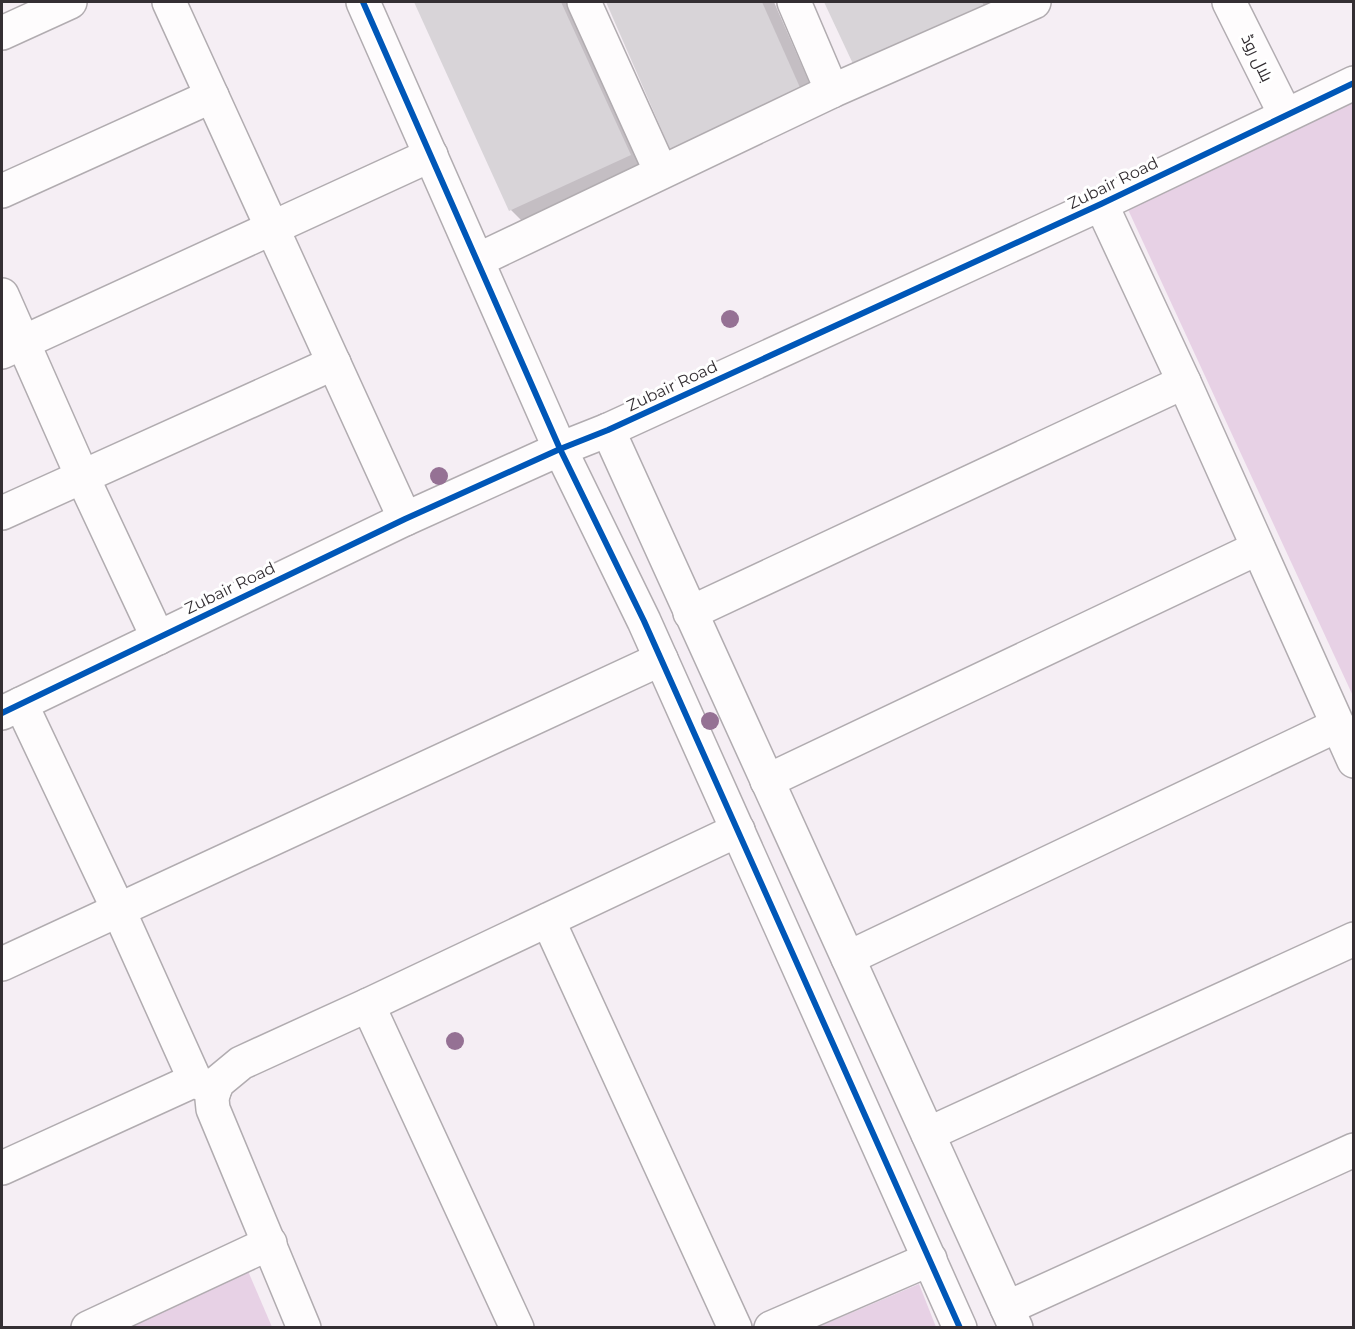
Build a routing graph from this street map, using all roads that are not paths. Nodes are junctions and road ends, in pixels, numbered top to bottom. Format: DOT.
graph roads {
  1 [pos="70,2"];
  2 [pos="169,2"];
  3 [pos="363,2"];
  4 [pos="584,2"];
  5 [pos="794,2"];
  6 [pos="1229,2"];
  7 [pos="1018,5"];
  8 [pos="2,33"];
  9 [pos="1353,83"];
  10 [pos="832,91"];
  11 [pos="212,96"];
  12 [pos="1285,114"];
  13 [pos="431,155"];
  14 [pos="661,172"];
  15 [pos="2,190"];
  16 [pos="1101,204"];
  17 [pos="272,228"];
  18 [pos="478,260"];
  19 [pos="2,295"];
  20 [pos="13,347"];
  21 [pos="334,363"];
  22 [pos="1184,382"];
  23 [pos="608,430"];
  24 [pos="560,449"];
  25 [pos="82,476"];
  26 [pos="2,513"];
  27 [pos="405,519"];
  28 [pos="1258,548"];
  29 [pos="690,613"];
  30 [pos="158,638"];
  31 [pos="661,659"];
  32 [pos="11,709"];
  33 [pos="1338,725"];
  34 [pos="1353,760"];
  35 [pos="767,781"];
  36 [pos="738,830"];
  37 [pos="119,911"];
  38 [pos="548,920"];
  39 [pos="1353,939"];
  40 [pos="848,958"];
  41 [pos="2,964"];
  42 [pos="368,1005"];
  43 [pos="204,1086"];
  44 [pos="928,1134"];
  45 [pos="1353,1150"];
  46 [pos="2,1168"];
  47 [pos="270,1243"];
  48 [pos="930,1259"];
  49 [pos="1012,1318"];
  50 [pos="88,1328"];
  51 [pos="304,1328"];
  52 [pos="517,1328"];
  53 [pos="735,1328"];
  54 [pos="771,1328"];
  55 [pos="960,1328"];
  1 -- 8 [label="street"];
  2 -- 11 [label="street"];
  3 -- 13 [label="street"];
  4 -- 14 [label="street"];
  5 -- 10 [label="street"];
  6 -- 12 [label="street, بلال روڈ"];
  7 -- 10 [label="street"];
  9 -- 12 [label="street, Zubair Road"];
  10 -- 14 [label="street"];
  11 -- 15 [label="street"];
  11 -- 17 [label="street"];
  12 -- 16 [label="street, Zubair Road"];
  13 -- 17 [label="street"];
  13 -- 18 [label="street"];
  14 -- 18 [label="street"];
  16 -- 22 [label="street"];
  16 -- 23 [label="street, Zubair Road"];
  17 -- 20 [label="street"];
  17 -- 21 [label="street"];
  18 -- 24 [label="street"];
  19 -- 20 [label="street"];
  20 -- 25 [label="street"];
  21 -- 25 [label="street"];
  21 -- 27 [label="street"];
  22 -- 28 [label="street"];
  22 -- 29 [label="street"];
  23 -- 24 [label="street, Zubair Road"];
  23 -- 29 [label="street"];
  24 -- 27 [label="street, Zubair Road"];
  24 -- 31 [label="street"];
  25 -- 26 [label="street"];
  25 -- 30 [label="street"];
  27 -- 30 [label="street, Zubair Road"];
  28 -- 33 [label="street"];
  28 -- 35 [label="street"];
  29 -- 35 [label="street"];
  30 -- 32 [label="street, Zubair Road"];
  31 -- 36 [label="street"];
  31 -- 37 [label="street"];
  32 -- 37 [label="street"];
  33 -- 34 [label="street"];
  33 -- 40 [label="street"];
  35 -- 40 [label="street"];
  36 -- 38 [label="street"];
  36 -- 48 [label="street"];
  37 -- 41 [label="street"];
  37 -- 43 [label="street"];
  38 -- 42 [label="street"];
  38 -- 53 [label="street"];
  39 -- 44 [label="street"];
  40 -- 44 [label="street"];
  42 -- 43 [label="street"];
  42 -- 52 [label="street"];
  43 -- 46 [label="street"];
  43 -- 47 [label="street"];
  44 -- 49 [label="street"];
  45 -- 49 [label="street"];
  47 -- 50 [label="street"];
  47 -- 51 [label="street"];
  48 -- 54 [label="street"];
  48 -- 55 [label="street"];
}
